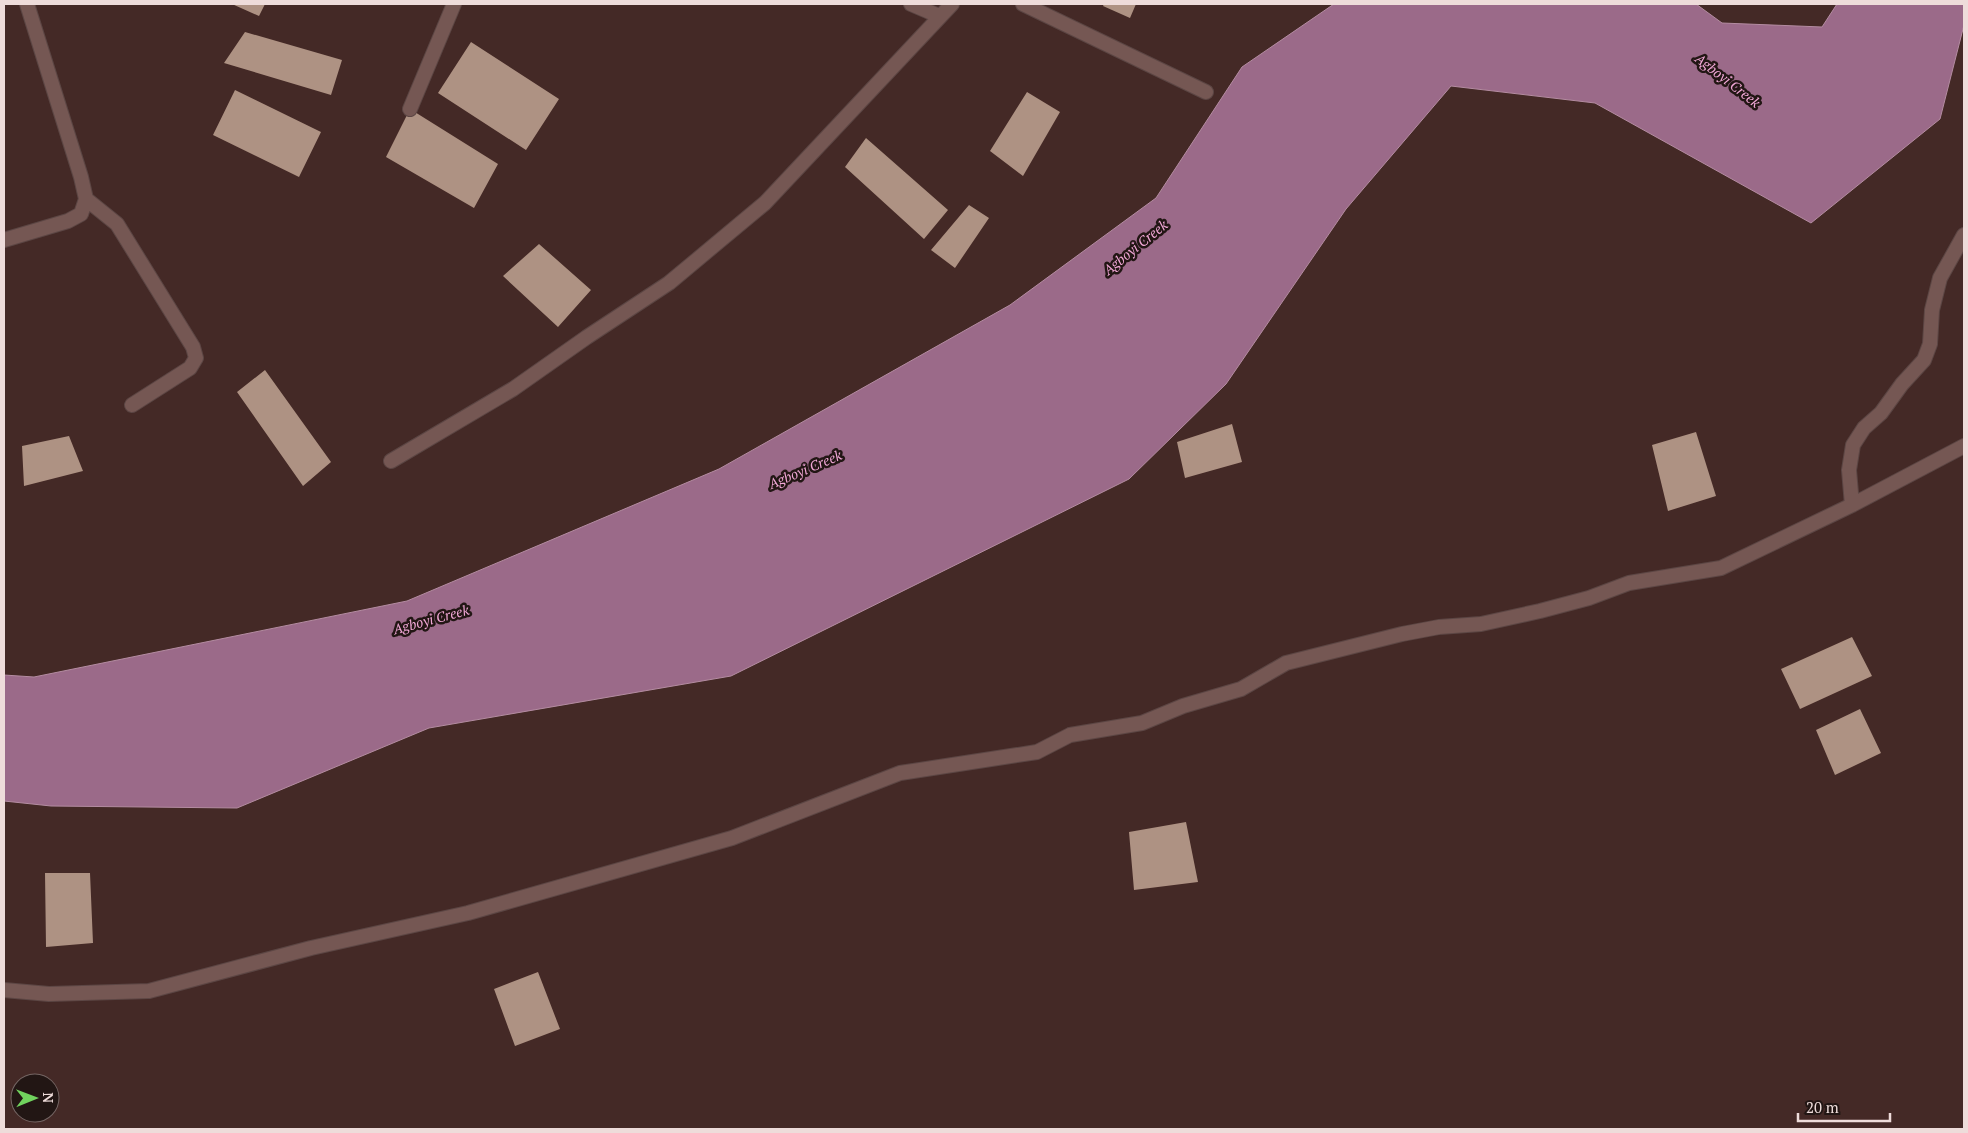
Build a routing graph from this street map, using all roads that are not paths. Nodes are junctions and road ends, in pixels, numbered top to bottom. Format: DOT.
graph roads {
  1 [pos="27,4"];
  2 [pos="454,4"];
  3 [pos="912,4"];
  4 [pos="952,4"];
  5 [pos="1023,4"];
  6 [pos="939,16"];
  7 [pos="1206,92"];
  8 [pos="410,109"];
  9 [pos="86,199"];
  10 [pos="1964,235"];
  11 [pos="4,240"];
  12 [pos="132,405"];
  13 [pos="1964,446"];
  14 [pos="391,461"];
  15 [pos="1852,506"];
  16 [pos="4,990"];
  1 -- 9 [label="street"];
  2 -- 8 [label="street"];
  3 -- 6 [label="street"];
  4 -- 6 [label="street"];
  5 -- 7 [label="street"];
  6 -- 14 [label="street"];
  9 -- 11 [label="street"];
  9 -- 12 [label="street"];
  10 -- 15 [label="street"];
  13 -- 15 [label="street"];
  15 -- 16 [label="street"];
}
